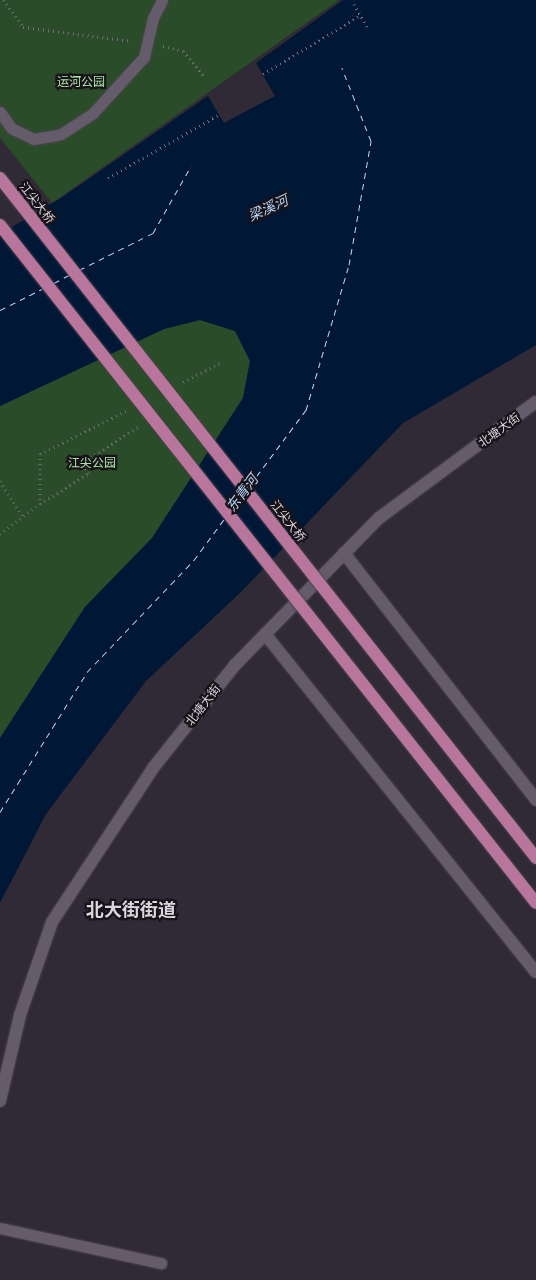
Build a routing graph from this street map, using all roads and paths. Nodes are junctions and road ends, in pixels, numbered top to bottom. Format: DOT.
graph roads {
  1 [pos="3,0"];
  2 [pos="162,0"];
  3 [pos="354,4"];
  4 [pos="361,15"];
  5 [pos="368,28"];
  6 [pos="147,43"];
  7 [pos="263,74"];
  8 [pos="205,77"];
  9 [pos="0,112"];
  10 [pos="220,114"];
  11 [pos="0,178"];
  12 [pos="108,178"];
  13 [pos="0,225"];
  14 [pos="220,362"];
  15 [pos="177,385"];
  16 [pos="536,402"];
  17 [pos="134,407"];
  18 [pos="151,419"];
  19 [pos="0,481"];
  20 [pos="40,504"];
  21 [pos="23,516"];
  22 [pos="0,534"];
  23 [pos="344,553"];
  24 [pos="265,634"];
  25 [pos="536,800"];
  26 [pos="536,858"];
  27 [pos="536,903"];
  28 [pos="536,972"];
  29 [pos="0,1101"];
  30 [pos="0,1228"];
  31 [pos="161,1263"];
  1 -- 6 [label="path"];
  2 -- 6 [label="lane"];
  3 -- 4 [label="path"];
  4 -- 5 [label="path"];
  4 -- 7 [label="path"];
  6 -- 8 [label="path"];
  6 -- 9 [label="lane"];
  10 -- 12 [label="path"];
  11 -- 26 [label="main road, 江尖大桥, bridge"];
  13 -- 18 [label="main road, bridge"];
  14 -- 15 [label="path"];
  16 -- 23 [label="main road, 北塘大街"];
  17 -- 20 [label="path"];
  18 -- 20 [label="path"];
  18 -- 27 [label="main road, bridge"];
  19 -- 21 [label="path"];
  20 -- 21 [label="path"];
  21 -- 22 [label="path"];
  23 -- 24 [label="main road, 北塘大街"];
  23 -- 25 [label="main road"];
  24 -- 28 [label="main road"];
  24 -- 29 [label="main road, 北塘大街"];
  30 -- 31 [label="lane"];
}
